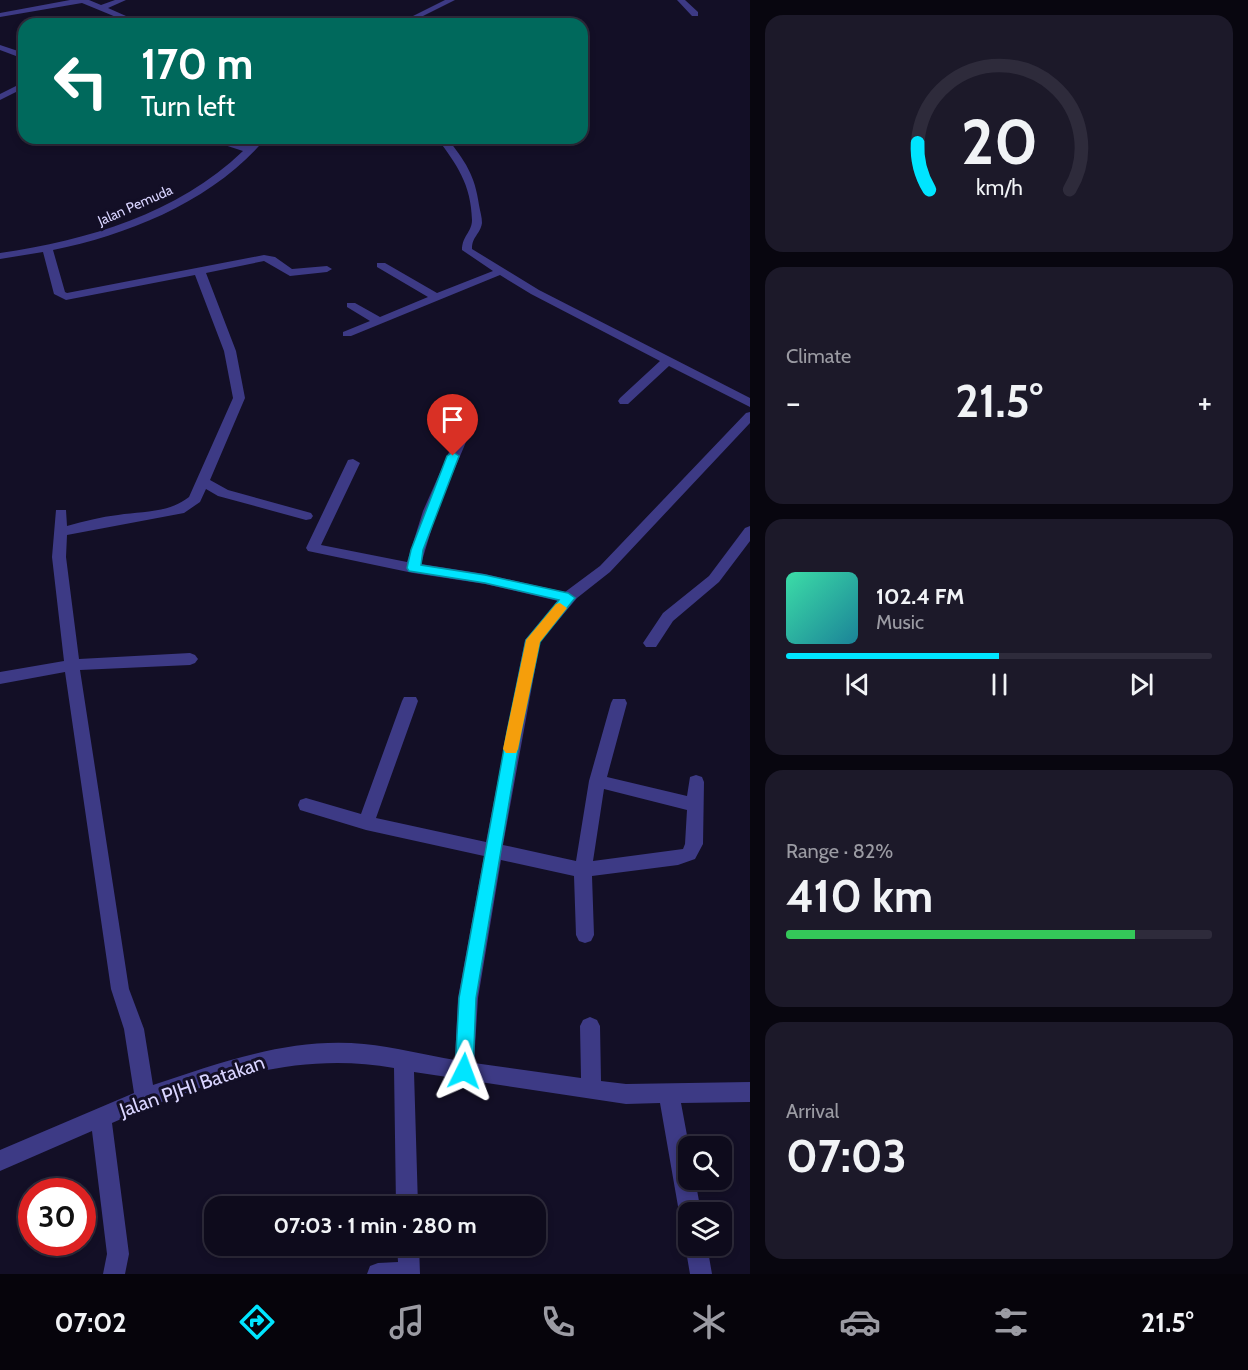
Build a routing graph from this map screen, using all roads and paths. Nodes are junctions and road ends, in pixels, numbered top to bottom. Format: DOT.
graph roads {
  1 [pos="82,0"];
  2 [pos="122,0"];
  3 [pos="451,0"];
  4 [pos="681,0"];
  5 [pos="101,8"];
  6 [pos="695,14"];
  7 [pos="0,15"];
  8 [pos="125,18"];
  9 [pos="414,18"];
  10 [pos="0,47"];
  11 [pos="18,54"];
  12 [pos="18,88"];
  13 [pos="0,97"];
  14 [pos="229,144"];
  15 [pos="256,144"];
  16 [pos="447,144"];
  17 [pos="250,150"];
  18 [pos="47,249"];
  19 [pos="0,256"];
  20 [pos="381,265"];
  21 [pos="327,268"];
  22 [pos="199,270"];
  23 [pos="499,272"];
  24 [pos="437,298"];
  25 [pos="351,305"];
  26 [pos="379,321"];
  27 [pos="347,334"];
  28 [pos="668,361"];
  29 [pos="624,402"];
  30 [pos="750,403"];
  31 [pos="750,416"];
  32 [pos="470,418"];
  33 [pos="354,463"];
  34 [pos="203,482"];
  35 [pos="61,513"];
  36 [pos="306,516"];
  37 [pos="750,531"];
  38 [pos="60,532"];
  39 [pos="413,568"];
  40 [pos="568,598"];
  41 [pos="651,643"];
  42 [pos="190,659"];
  43 [pos="72,666"];
  44 [pos="0,678"];
  45 [pos="410,701"];
  46 [pos="619,703"];
  47 [pos="597,781"];
  48 [pos="696,782"];
  49 [pos="696,805"];
  50 [pos="306,806"];
  51 [pos="366,823"];
  52 [pos="494,852"];
  53 [pos="583,870"];
  54 [pos="585,935"];
  55 [pos="590,1026"];
  56 [pos="404,1060"];
  57 [pos="464,1071"];
  58 [pos="591,1089"];
  59 [pos="750,1092"];
  60 [pos="669,1094"];
  61 [pos="145,1098"];
  62 [pos="101,1117"];
  63 [pos="0,1161"];
  64 [pos="407,1196"];
  65 [pos="688,1202"];
  66 [pos="408,1256"];
  67 [pos="698,1256"];
  68 [pos="409,1273"];
  69 [pos="114,1274"];
  70 [pos="378,1274"];
  71 [pos="701,1274"];
  1 -- 5 [label="street"];
  1 -- 7 [label="street"];
  2 -- 5 [label="street"];
  3 -- 9 [label="street"];
  4 -- 6 [label="street"];
  5 -- 8 [label="street"];
  10 -- 11 [label="street"];
  12 -- 13 [label="street"];
  14 -- 17 [label="street"];
  15 -- 17 [label="street, Jalan Pemuda"];
  16 -- 23 [label="street"];
  17 -- 18 [label="street, Jalan Pemuda"];
  18 -- 19 [label="street, Jalan Pemuda"];
  18 -- 22 [label="street"];
  20 -- 24 [label="street"];
  21 -- 22 [label="street"];
  22 -- 34 [label="street"];
  23 -- 24 [label="street"];
  23 -- 28 [label="street"];
  24 -- 26 [label="street"];
  25 -- 26 [label="street"];
  26 -- 27 [label="street"];
  28 -- 29 [label="street"];
  28 -- 30 [label="street"];
  31 -- 40 [label="street"];
  32 -- 39 [label="street"];
  33 -- 39 [label="street"];
  34 -- 36 [label="street"];
  34 -- 38 [label="street"];
  35 -- 38 [label="street"];
  37 -- 41 [label="street"];
  38 -- 43 [label="street"];
  39 -- 40 [label="street"];
  40 -- 52 [label="street"];
  42 -- 43 [label="street"];
  43 -- 44 [label="street"];
  43 -- 61 [label="street"];
  45 -- 51 [label="street"];
  46 -- 47 [label="street"];
  47 -- 49 [label="street"];
  47 -- 53 [label="street"];
  48 -- 49 [label="street"];
  49 -- 53 [label="street"];
  50 -- 51 [label="street"];
  51 -- 52 [label="street"];
  52 -- 53 [label="street"];
  52 -- 57 [label="street"];
  53 -- 54 [label="street"];
  55 -- 58 [label="street"];
  56 -- 57 [label="street, Jalan PJHI Batakan"];
  56 -- 61 [label="street, Jalan PJHI Batakan"];
  56 -- 64 [label="street"];
  57 -- 58 [label="street, Jalan PJHI Batakan"];
  58 -- 60 [label="street, Jalan PJHI Batakan"];
  59 -- 60 [label="street, Jalan PJHI Batakan"];
  60 -- 65 [label="street"];
  61 -- 62 [label="street, Jalan PJHI Batakan"];
  62 -- 63 [label="street, Jalan PJHI Batakan"];
  62 -- 69 [label="street"];
  66 -- 68 [label="street"];
  67 -- 71 [label="street"];
  68 -- 70 [label="street"];
}
